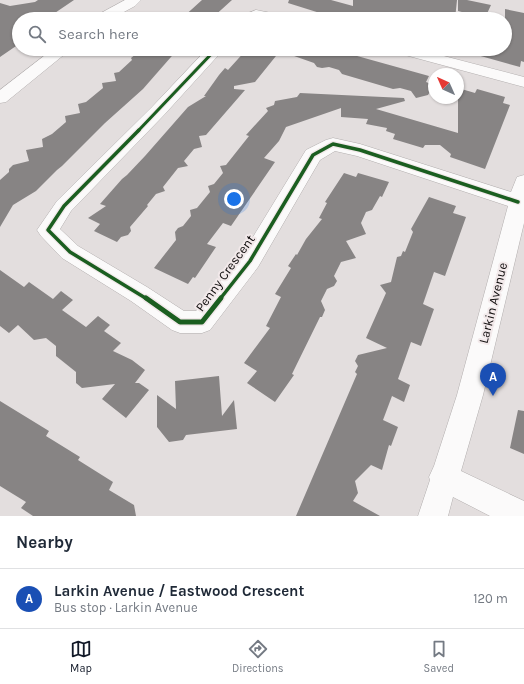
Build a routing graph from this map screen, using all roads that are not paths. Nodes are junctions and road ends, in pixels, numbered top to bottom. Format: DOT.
graph roads {
  1 [pos="134,0"];
  2 [pos="109,11"];
  3 [pos="54,56"];
  4 [pos="209,56"];
  5 [pos="426,56"];
  6 [pos="524,82"];
  7 [pos="0,98"];
  8 [pos="521,192"];
  9 [pos="443,477"];
  10 [pos="433,516"];
  11 [pos="522,516"];
  1 -- 2 [label="street"];
  3 -- 7 [label="street"];
  4 -- 8 [label="street, Penny Crescent"];
  5 -- 6 [label="street"];
  8 -- 9 [label="street, Larkin Avenue"];
  9 -- 10 [label="street, Larkin Avenue"];
  9 -- 11 [label="street"];
}
